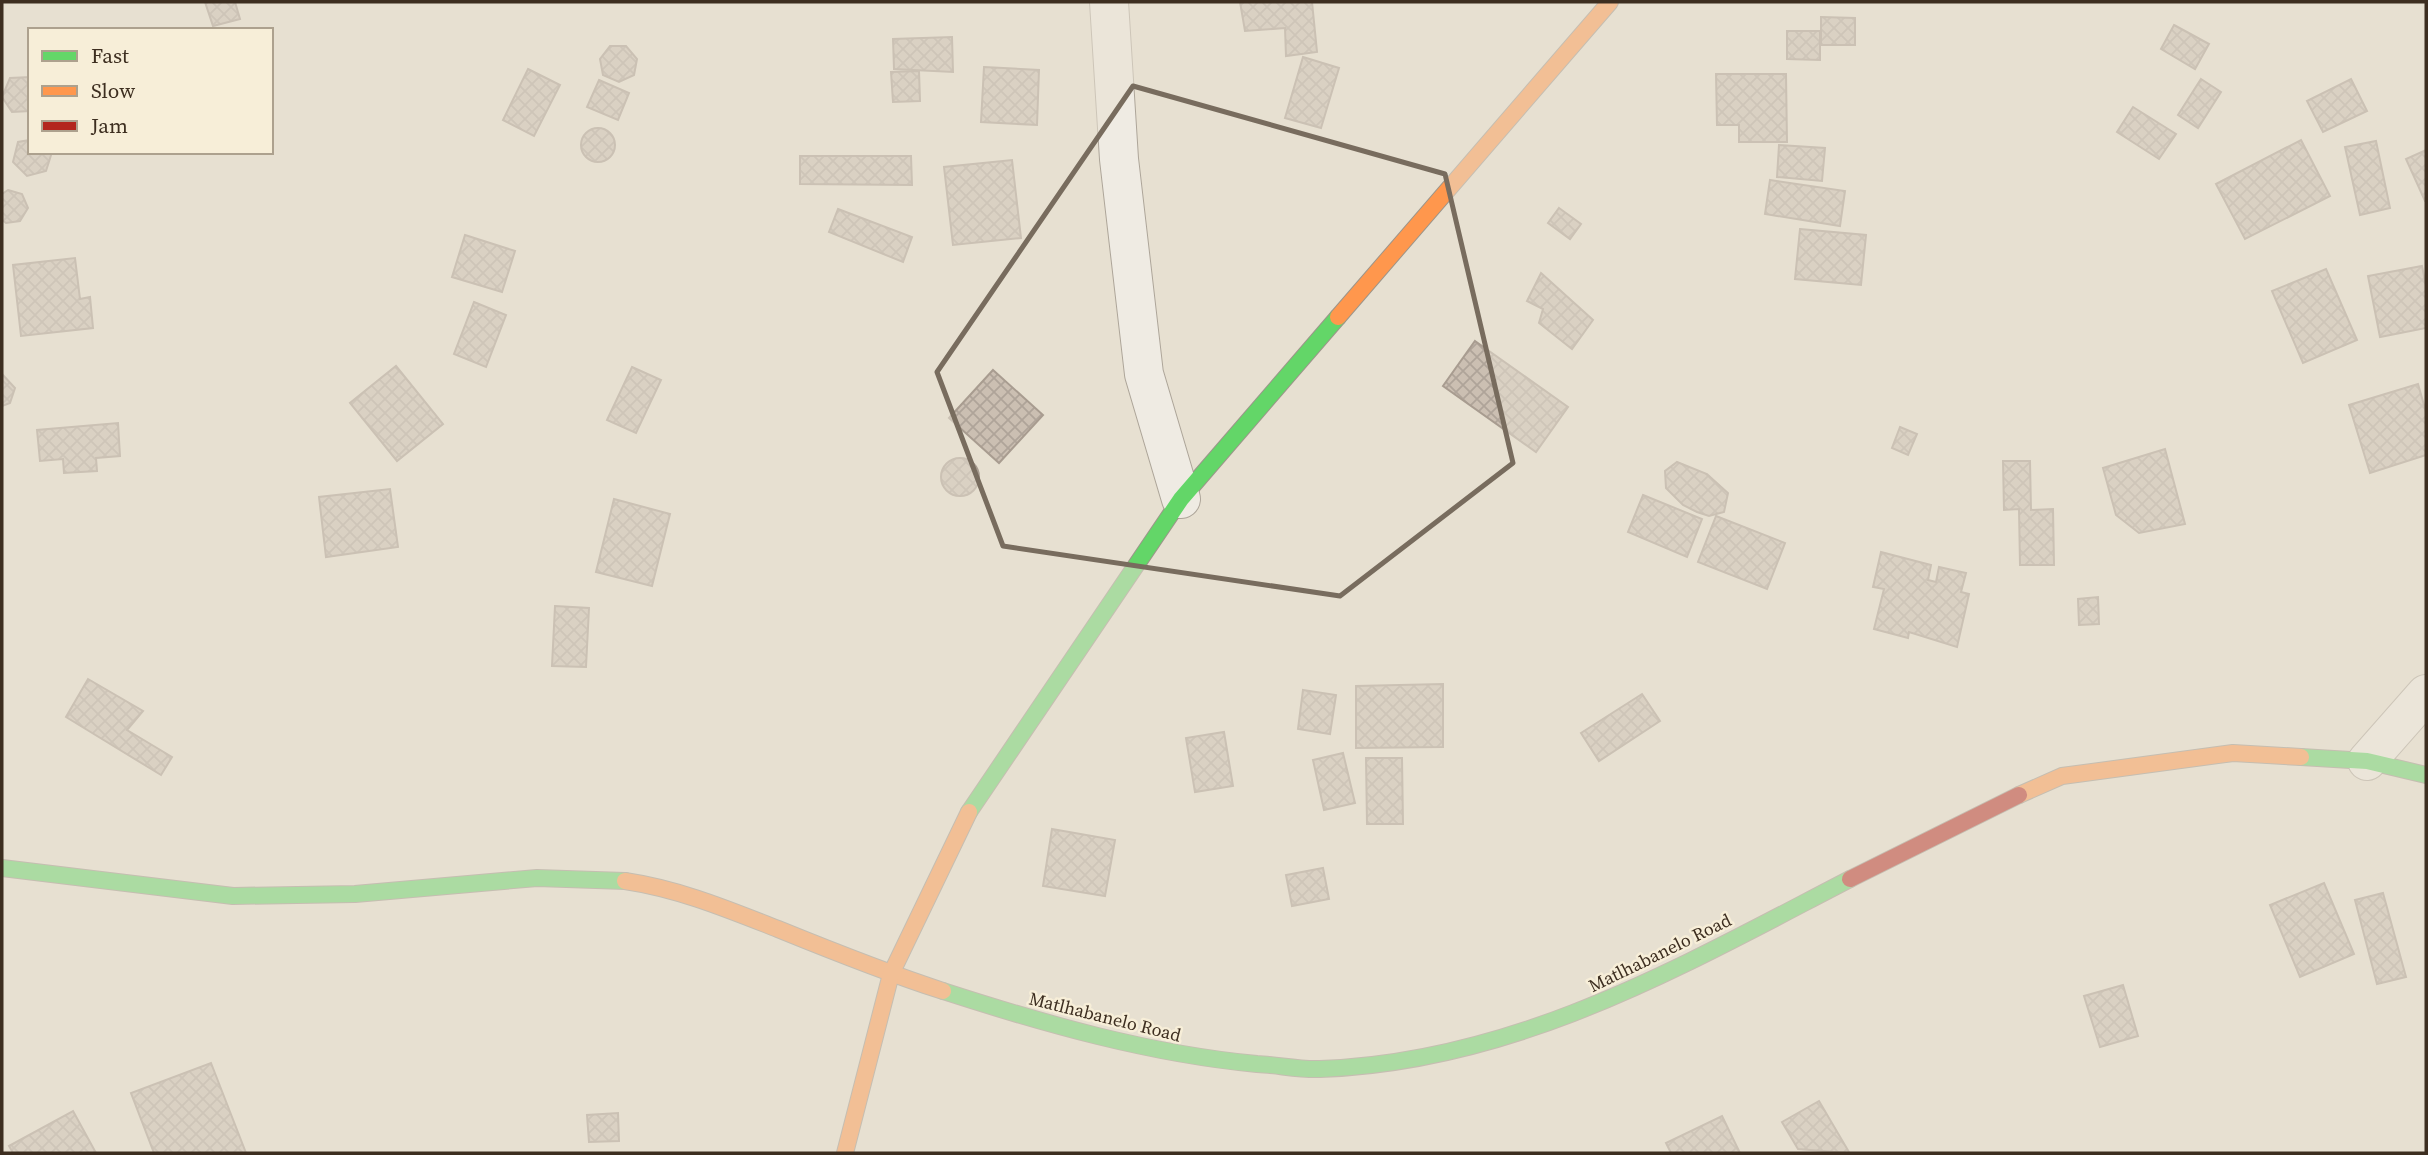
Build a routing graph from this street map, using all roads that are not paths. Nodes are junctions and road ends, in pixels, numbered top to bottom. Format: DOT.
graph roads {
  1 [pos="1109,2"];
  2 [pos="1610,2"];
  3 [pos="1181,499"];
  4 [pos="2426,694"];
  5 [pos="2367,761"];
  6 [pos="2426,775"];
  7 [pos="2,869"];
  8 [pos="891,974"];
  9 [pos="845,1153"];
  1 -- 3 [label="street"];
  2 -- 3 [label="street"];
  3 -- 8 [label="street"];
  4 -- 5 [label="street"];
  5 -- 6 [label="street, Matlhabanelo Road"];
  5 -- 8 [label="street, Matlhabanelo Road"];
  7 -- 8 [label="street, Matlhabanelo Road"];
  8 -- 9 [label="street"];
}
